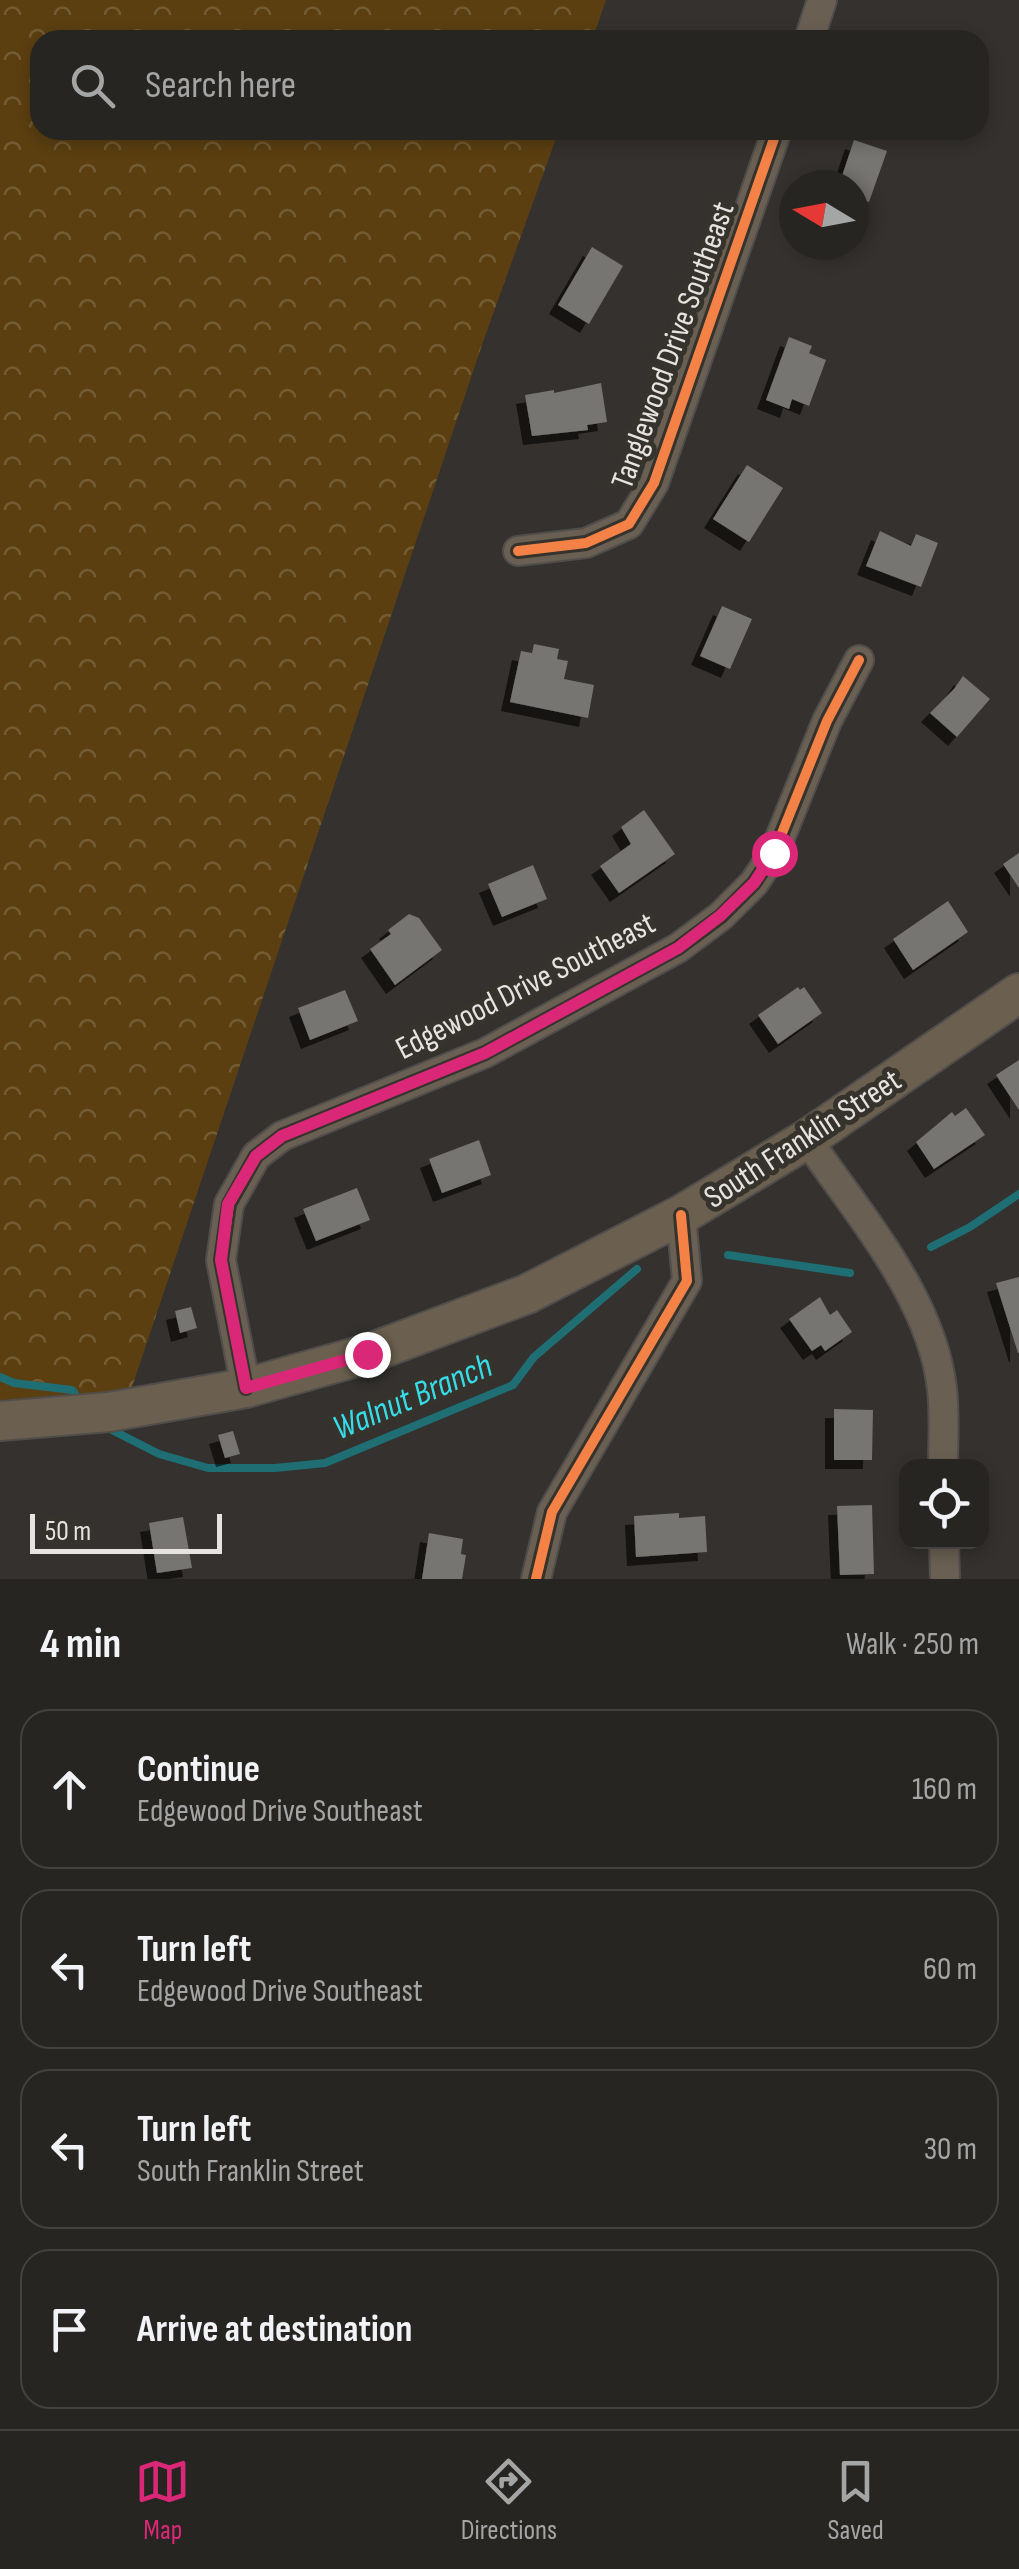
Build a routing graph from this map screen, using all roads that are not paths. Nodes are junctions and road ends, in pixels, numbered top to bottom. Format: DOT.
graph roads {
  1 [pos="822,0"];
  2 [pos="812,30"];
  3 [pos="774,140"];
  4 [pos="518,551"];
  5 [pos="859,660"];
  6 [pos="1019,994"];
  7 [pos="806,1139"];
  8 [pos="681,1215"];
  9 [pos="246,1388"];
  10 [pos="0,1421"];
  11 [pos="943,1459"];
  12 [pos="944,1549"];
  13 [pos="536,1579"];
  14 [pos="945,1579"];
  1 -- 2 [label="street"];
  3 -- 4 [label="street, Tanglewood Drive Southeast"];
  5 -- 9 [label="street, Edgewood Drive Southeast"];
  6 -- 7 [label="main road, South Franklin Street"];
  7 -- 8 [label="main road, South Franklin Street"];
  7 -- 11 [label="street"];
  8 -- 9 [label="main road, South Franklin Street"];
  8 -- 13 [label="street"];
  9 -- 10 [label="main road, South Franklin Street"];
  12 -- 14 [label="street"];
}
